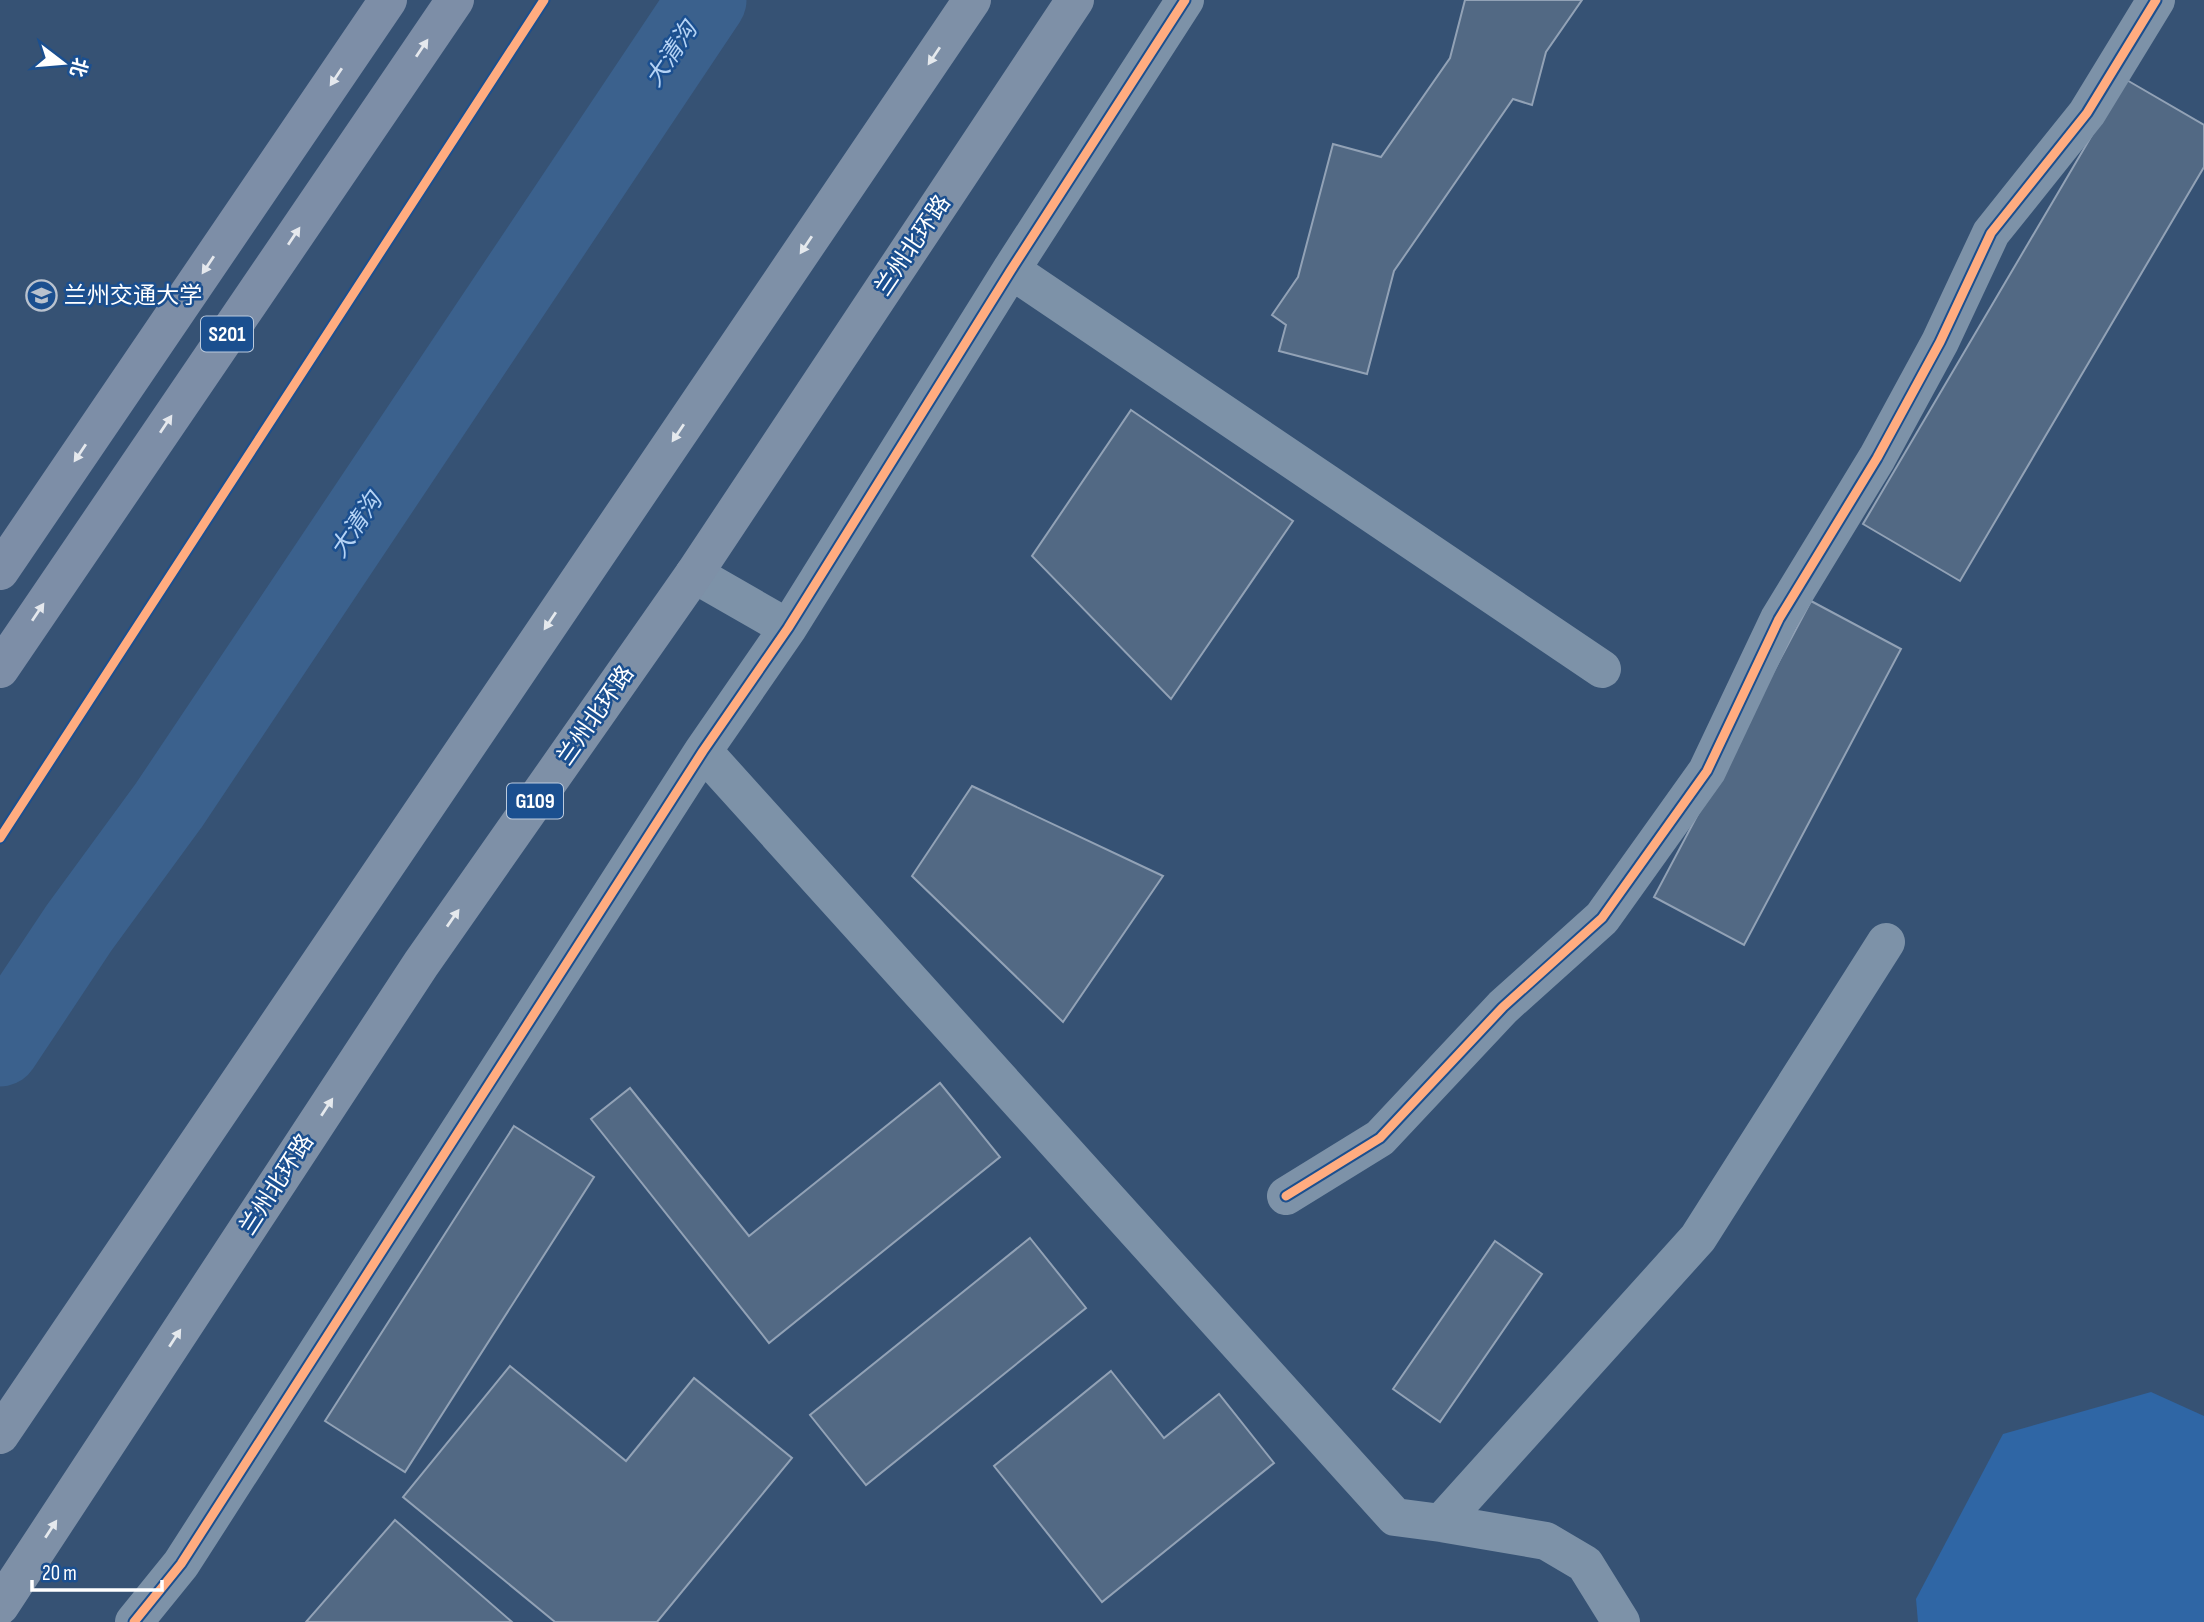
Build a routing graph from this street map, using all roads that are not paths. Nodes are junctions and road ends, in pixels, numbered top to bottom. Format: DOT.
graph roads {
  1 [pos="388,0"];
  2 [pos="455,0"];
  3 [pos="972,0"];
  4 [pos="1075,0"];
  5 [pos="1185,0"];
  6 [pos="2156,0"];
  7 [pos="1011,271"];
  8 [pos="0,571"];
  9 [pos="694,574"];
  10 [pos="788,628"];
  11 [pos="0,669"];
  12 [pos="1602,669"];
  13 [pos="703,751"];
  14 [pos="1886,942"];
  15 [pos="1286,1196"];
  16 [pos="0,1435"];
  17 [pos="1441,1522"];
  18 [pos="0,1606"];
  19 [pos="134,1622"];
  20 [pos="1621,1622"];
  1 -- 8 [label="main road, S201, one-way"];
  11 -- 2 [label="main road, S201, one-way"];
  3 -- 16 [label="highway, one-way"];
  4 -- 9 [label="highway, 兰州北环路 / G109"];
  5 -- 7 [label="street"];
  6 -- 15 [label="street"];
  7 -- 10 [label="street"];
  7 -- 12 [label="street"];
  9 -- 10 [label="street"];
  18 -- 9 [label="highway, 兰州北环路 / G109, one-way"];
  10 -- 13 [label="street"];
  13 -- 17 [label="street"];
  13 -- 19 [label="street"];
  14 -- 17 [label="street"];
  17 -- 20 [label="street"];
}
